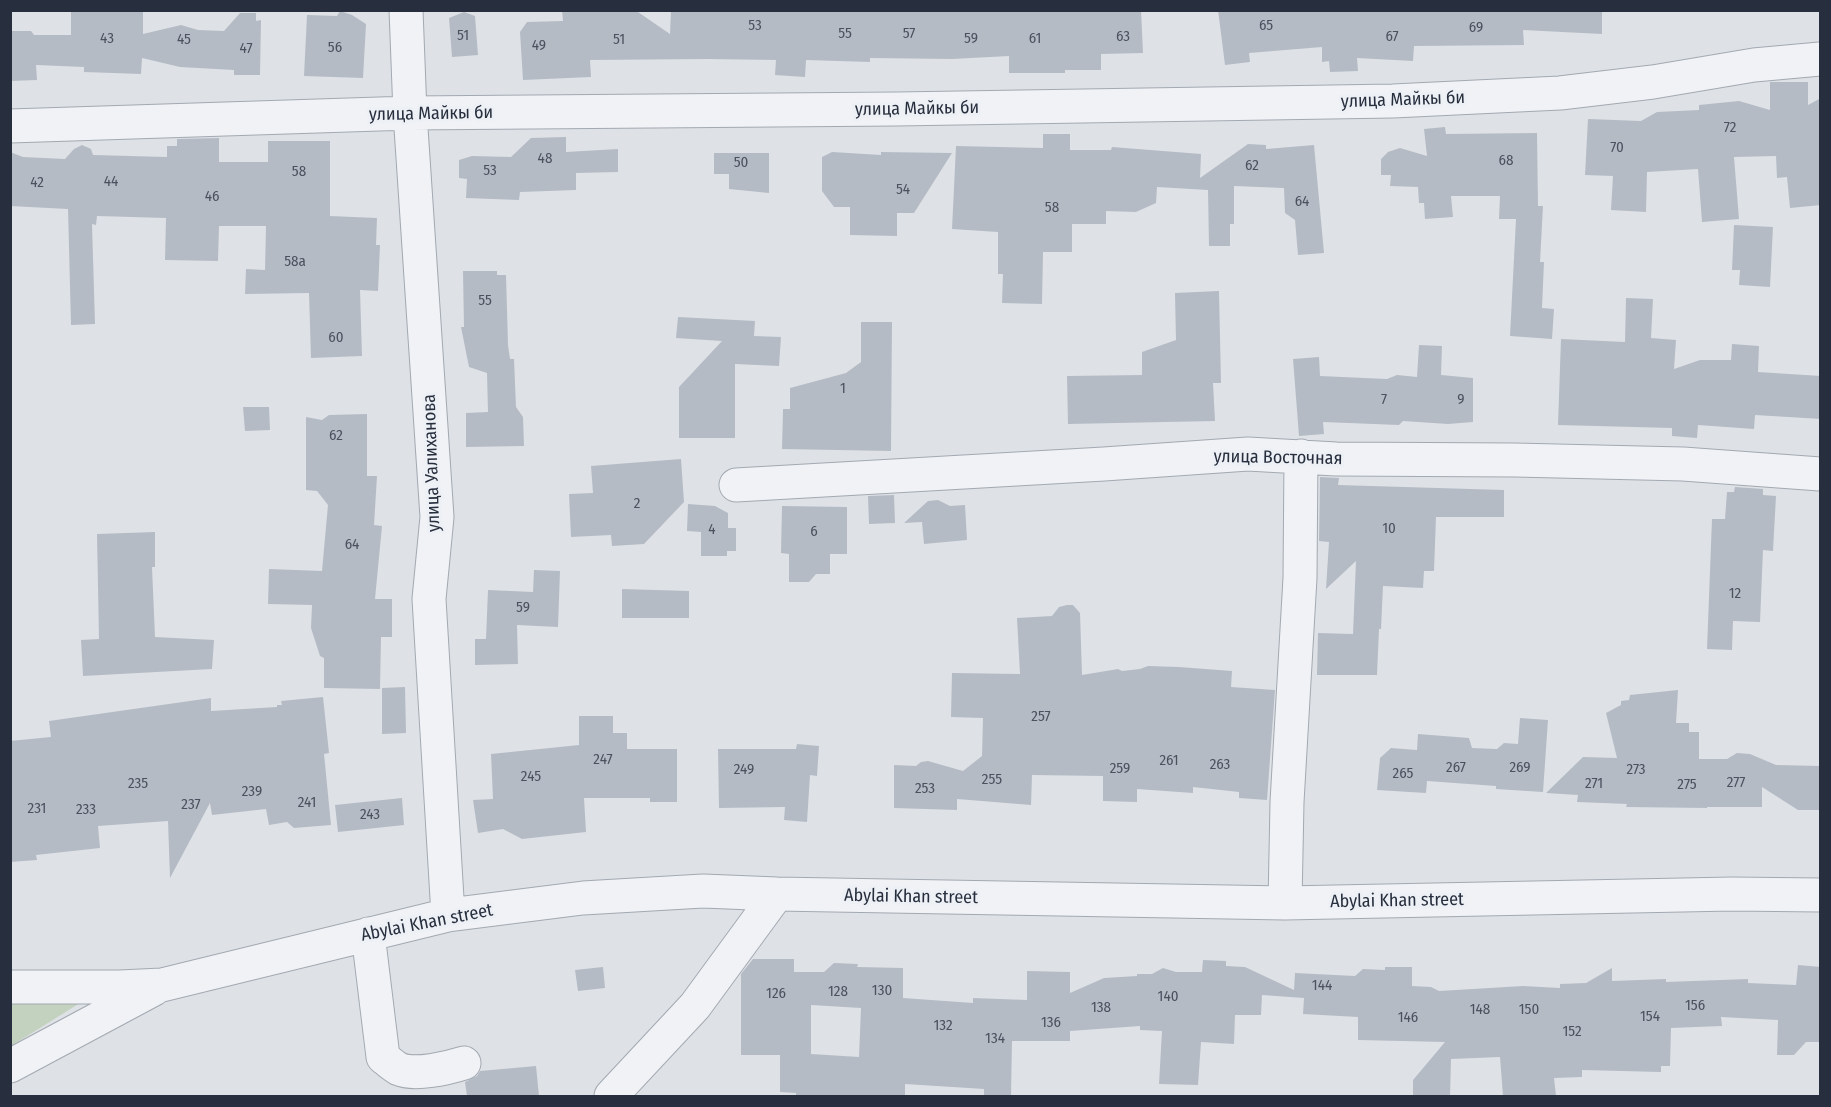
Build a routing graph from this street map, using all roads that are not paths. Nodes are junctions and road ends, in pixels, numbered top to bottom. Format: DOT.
graph roads {
  1 [pos="406,10"];
  2 [pos="1821,59"];
  3 [pos="410,114"];
  4 [pos="10,126"];
  5 [pos="1301,456"];
  6 [pos="1821,474"];
  7 [pos="736,485"];
  8 [pos="777,894"];
  9 [pos="1821,895"];
  10 [pos="1285,903"];
  11 [pos="448,915"];
  12 [pos="368,934"];
  13 [pos="162,985"];
  14 [pos="10,987"];
  15 [pos="465,1063"];
  16 [pos="10,1066"];
  17 [pos="611,1096"];
  1 -- 3 [label="street, улица Уалиханова"];
  2 -- 3 [label="street, улица Майкы би"];
  3 -- 4 [label="street, улица Майкы би"];
  3 -- 11 [label="street, улица Уалиханова"];
  5 -- 6 [label="street, улица Восточная"];
  5 -- 7 [label="street, улица Восточная"];
  5 -- 10 [label="street"];
  8 -- 10 [label="street, Abylai Khan street"];
  8 -- 11 [label="street, Abylai Khan street"];
  8 -- 17 [label="street"];
  9 -- 10 [label="street, Abylai Khan street"];
  11 -- 12 [label="street, Abylai Khan street"];
  12 -- 13 [label="street, Abylai Khan street"];
  12 -- 15 [label="street"];
  13 -- 14 [label="street, Abylai Khan street"];
  13 -- 16 [label="street"];
}
